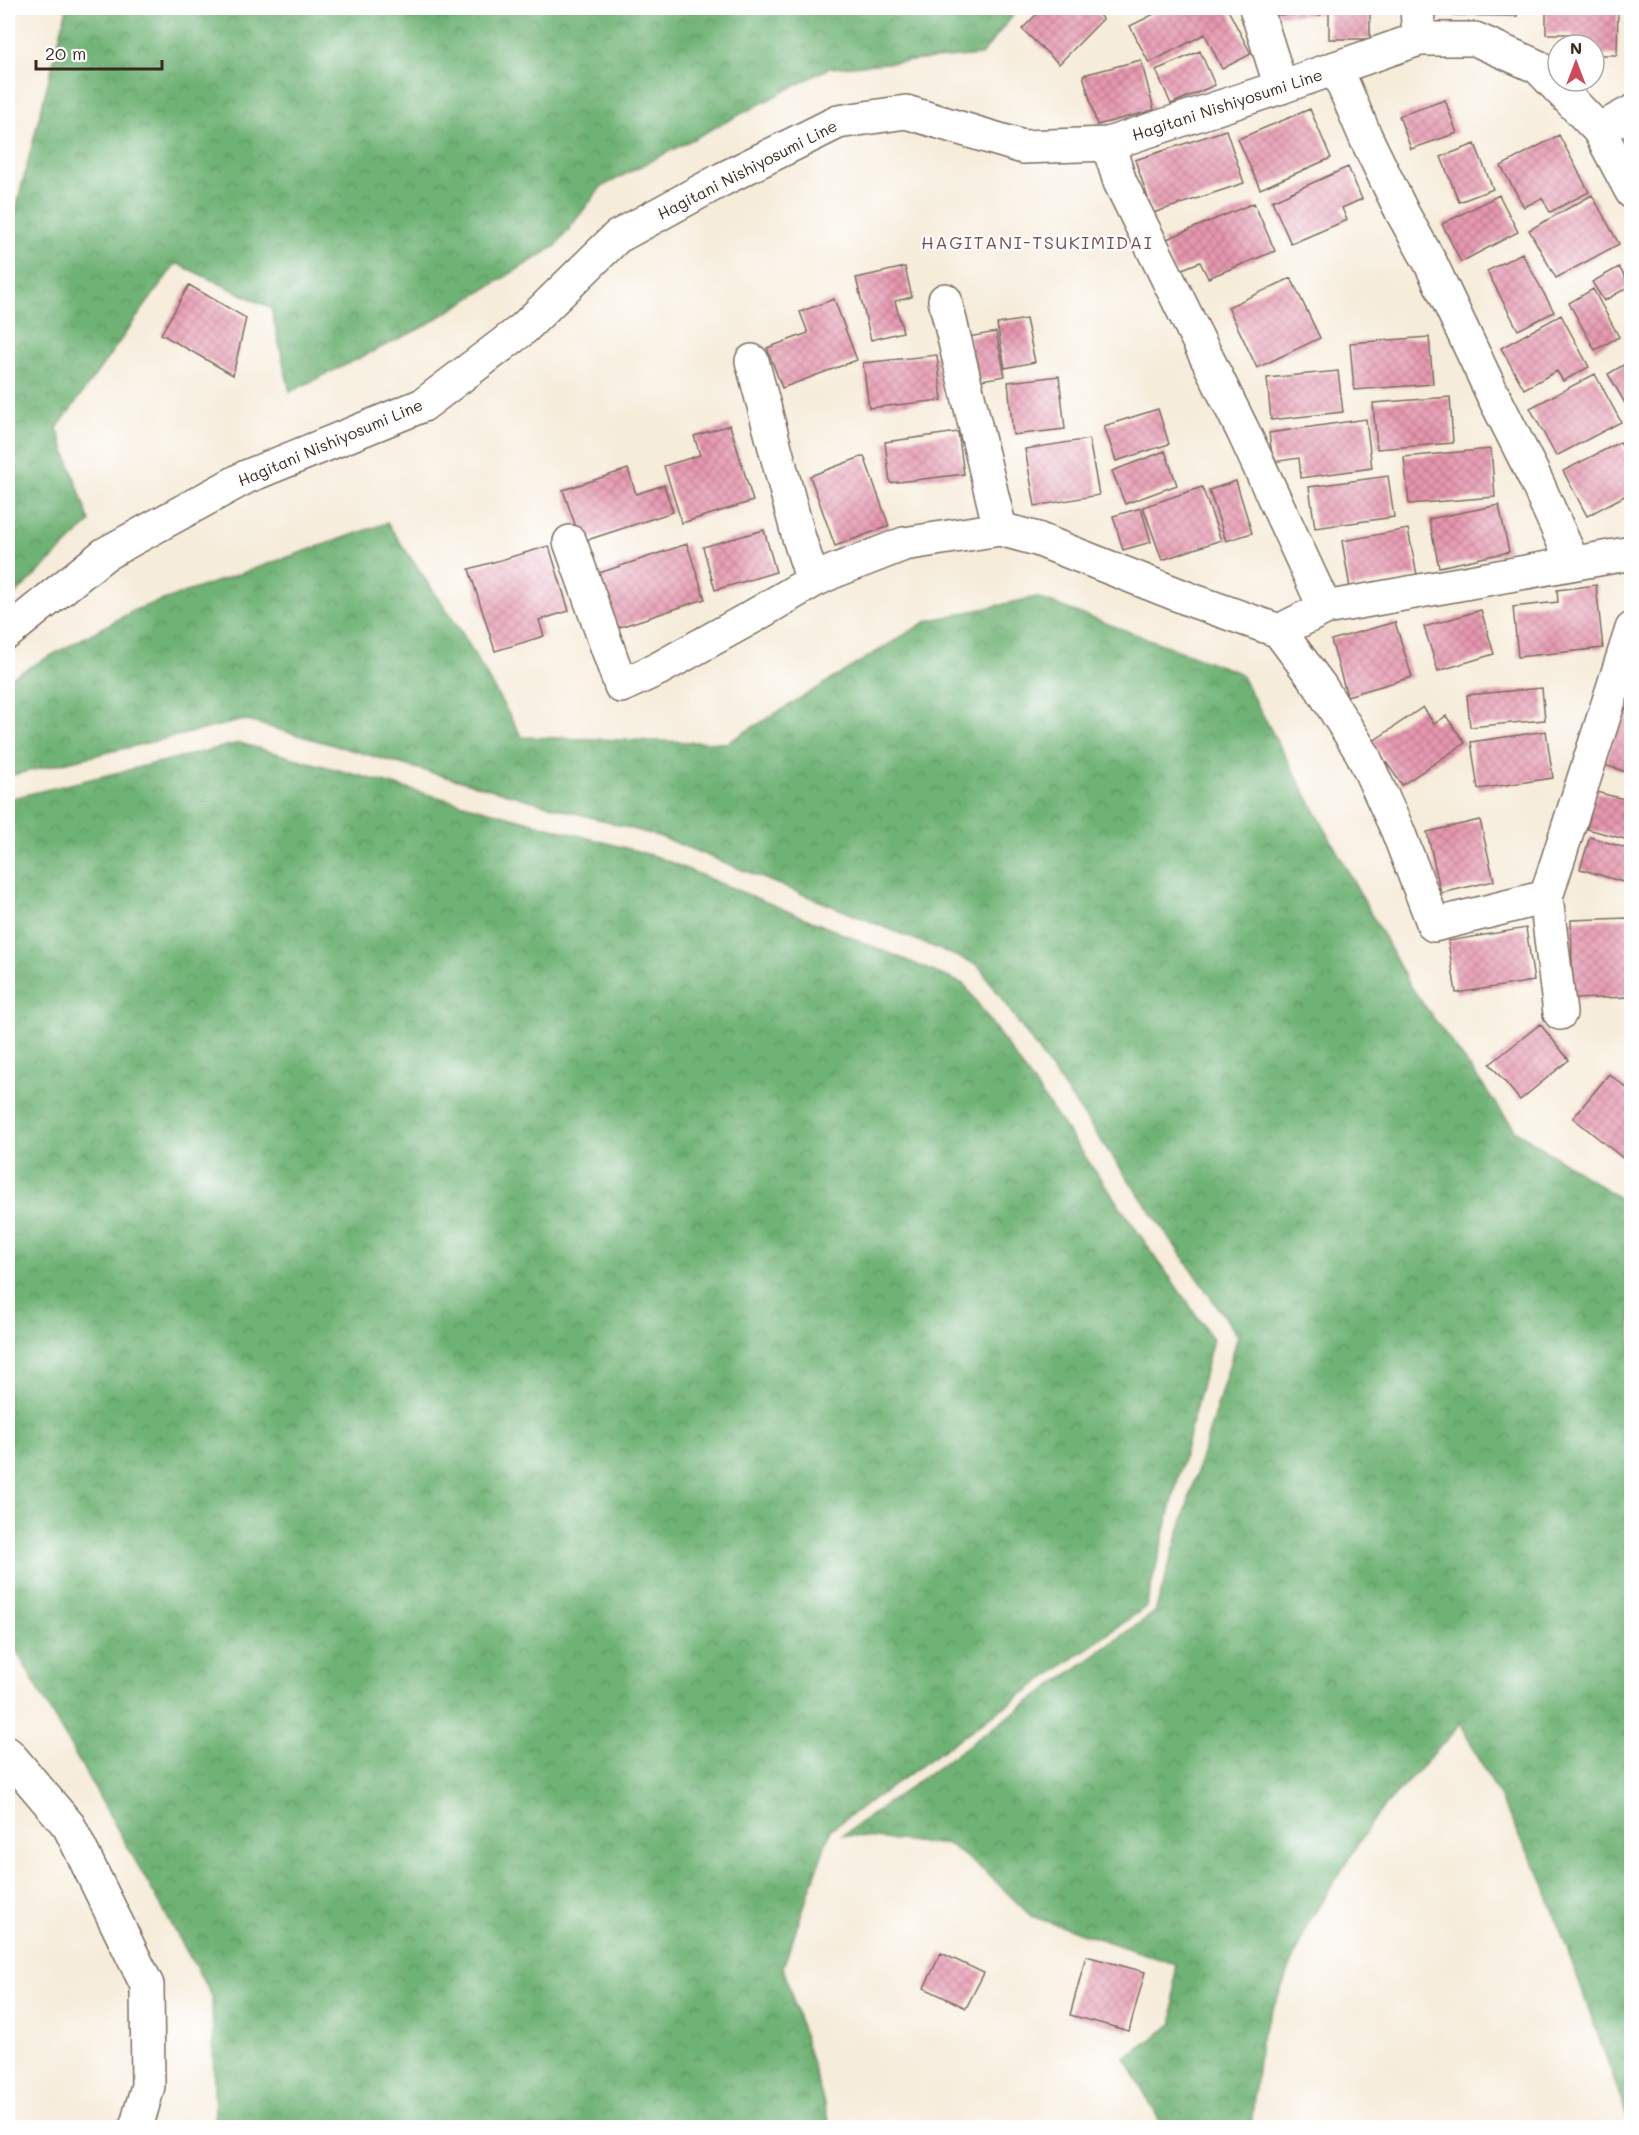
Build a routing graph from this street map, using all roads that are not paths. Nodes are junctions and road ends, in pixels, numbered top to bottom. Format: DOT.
graph roads {
  1 [pos="1256,8"];
  2 [pos="1418,23"];
  3 [pos="1336,68"];
  4 [pos="1281,87"];
  5 [pos="1632,112"];
  6 [pos="1599,130"];
  7 [pos="1108,144"];
  8 [pos="1632,192"];
  9 [pos="945,300"];
  10 [pos="752,361"];
  11 [pos="1000,529"];
  12 [pos="570,542"];
  13 [pos="1632,553"];
  14 [pos="1573,563"];
  15 [pos="813,581"];
  16 [pos="1325,608"];
  17 [pos="1632,628"];
  18 [pos="1279,631"];
  19 [pos="8,632"];
  20 [pos="1546,897"];
  21 [pos="1560,1013"];
  22 [pos="8,1754"];
  23 [pos="136,2127"];
  1 -- 4 [label="street"];
  2 -- 3 [label="street, Hagitani Nishiyosumi Line"];
  2 -- 6 [label="street, Hagitani Nishiyosumi Line"];
  3 -- 4 [label="street, Hagitani Nishiyosumi Line"];
  3 -- 14 [label="street"];
  4 -- 7 [label="street, Hagitani Nishiyosumi Line"];
  5 -- 6 [label="street"];
  6 -- 8 [label="street, Hagitani Nishiyosumi Line"];
  7 -- 16 [label="street"];
  7 -- 19 [label="street, Hagitani Nishiyosumi Line"];
  9 -- 11 [label="street"];
  10 -- 15 [label="street"];
  11 -- 15 [label="street"];
  11 -- 18 [label="street"];
  12 -- 15 [label="street"];
  13 -- 14 [label="street"];
  14 -- 16 [label="street"];
  16 -- 18 [label="street"];
  17 -- 20 [label="street"];
  18 -- 20 [label="street"];
  20 -- 21 [label="street"];
  22 -- 23 [label="street"];
}
